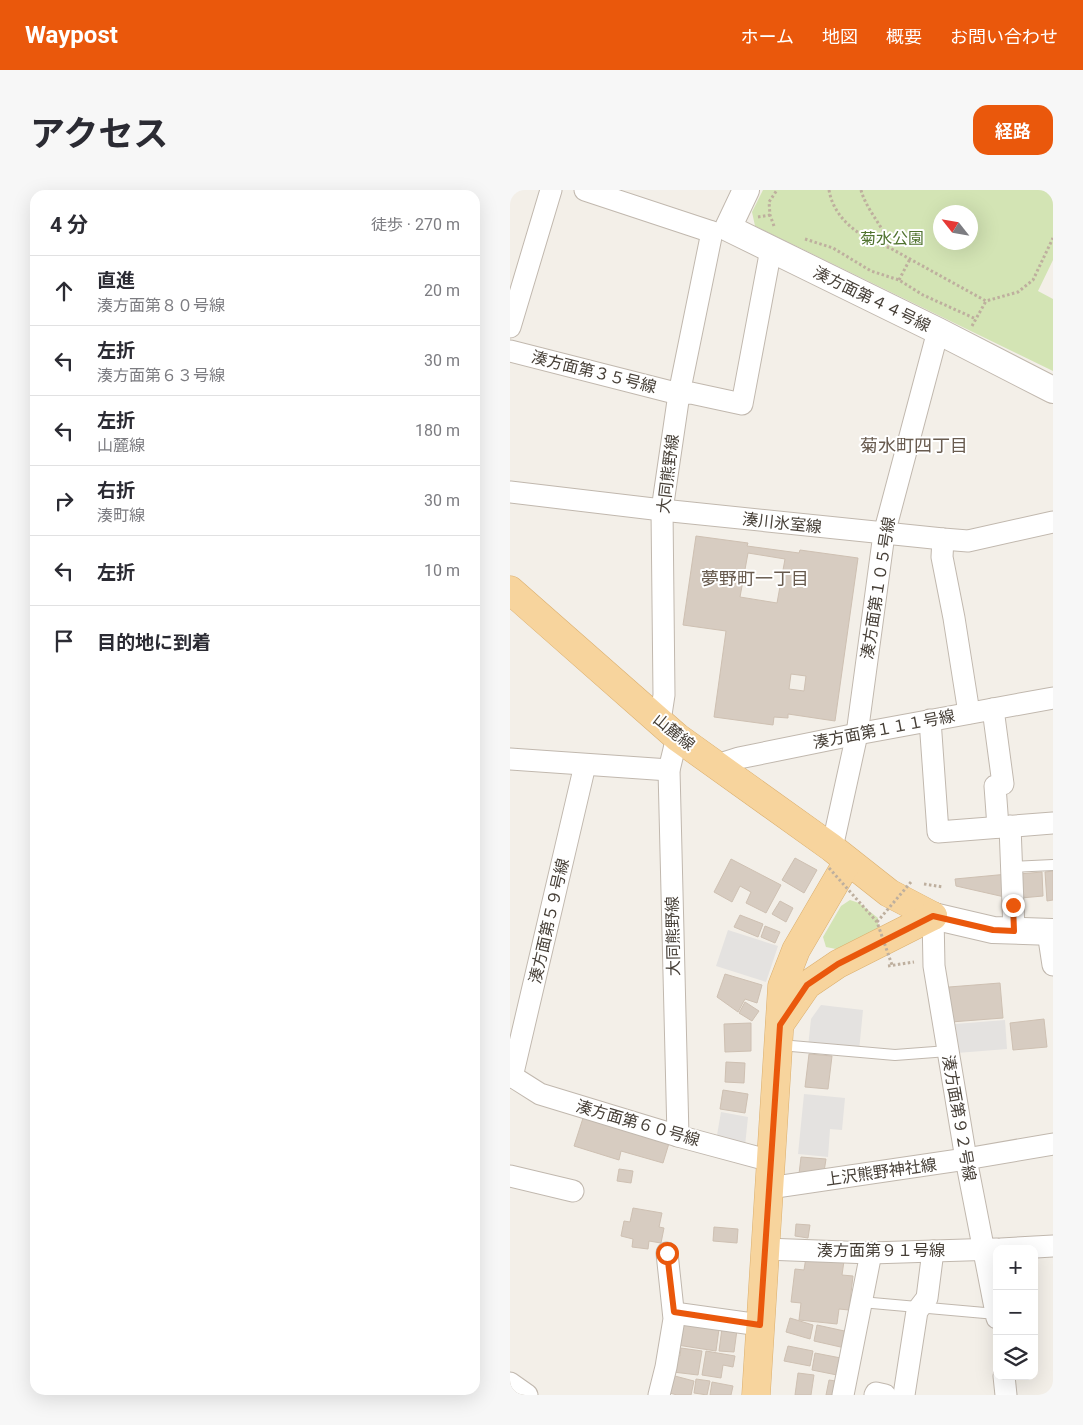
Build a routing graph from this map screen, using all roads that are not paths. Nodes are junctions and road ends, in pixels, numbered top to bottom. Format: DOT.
graph roads {
  1 [pos="551,190"];
  2 [pos="585,190"];
  3 [pos="746,190"];
  4 [pos="720,230"];
  5 [pos="773,238"];
  6 [pos="510,327"];
  7 [pos="938,331"];
  8 [pos="510,351"];
  9 [pos="1053,390"];
  10 [pos="679,394"];
  11 [pos="510,492"];
  12 [pos="662,510"];
  13 [pos="1053,522"];
  14 [pos="884,534"];
  15 [pos="943,539"];
  16 [pos="510,590"];
  17 [pos="1053,698"];
  18 [pos="993,709"];
  19 [pos="969,714"];
  20 [pos="930,720"];
  21 [pos="669,729"];
  22 [pos="857,734"];
  23 [pos="510,759"];
  24 [pos="586,765"];
  25 [pos="717,765"];
  26 [pos="669,770"];
  27 [pos="1053,823"];
  28 [pos="1004,827"];
  29 [pos="836,859"];
  30 [pos="1053,865"];
  31 [pos="1011,867"];
  32 [pos="933,916"];
  33 [pos="1014,931"];
  34 [pos="1051,932"];
  35 [pos="1053,965"];
  36 [pos="779,1035"];
  37 [pos="948,1051"];
  38 [pos="511,1076"];
  39 [pos="678,1136"];
  40 [pos="1053,1144"];
  41 [pos="966,1159"];
  42 [pos="771,1161"];
  43 [pos="510,1176"];
  44 [pos="769,1188"];
  45 [pos="573,1191"];
  46 [pos="993,1246"];
  47 [pos="1053,1246"];
  48 [pos="1038,1247"];
  49 [pos="765,1249"];
  50 [pos="993,1249"];
  51 [pos="933,1251"];
  52 [pos="667,1253"];
  53 [pos="871,1253"];
  54 [pos="861,1302"];
  55 [pos="920,1307"];
  56 [pos="674,1312"];
  57 [pos="993,1316"];
  58 [pos="760,1325"];
  59 [pos="1004,1380"];
  60 [pos="510,1383"];
  61 [pos="897,1394"];
  62 [pos="527,1395"];
  63 [pos="659,1395"];
  64 [pos="756,1395"];
  65 [pos="843,1395"];
  66 [pos="876,1395"];
  67 [pos="1006,1395"];
  1 -- 6 [label="street"];
  2 -- 4 [label="street"];
  3 -- 4 [label="street"];
  4 -- 5 [label="street, 湊方面第４４号線"];
  4 -- 10 [label="street, 大同熊野線"];
  5 -- 7 [label="street, 湊方面第４４号線"];
  5 -- 10 [label="street, 湊方面第３５号線"];
  7 -- 9 [label="street, 湊方面第４４号線"];
  7 -- 14 [label="street, 湊方面第１０５号線"];
  8 -- 10 [label="street, 湊方面第３５号線"];
  10 -- 12 [label="street, 大同熊野線"];
  11 -- 12 [label="street, 湊川氷室線"];
  12 -- 14 [label="street, 湊川氷室線"];
  12 -- 21 [label="street, 大同熊野線"];
  13 -- 15 [label="street, 湊川氷室線"];
  14 -- 15 [label="street, 湊川氷室線"];
  14 -- 22 [label="street, 湊方面第１０５号線"];
  15 -- 19 [label="street"];
  16 -- 21 [label="main road, 山麓線"];
  17 -- 18 [label="street, 湊方面第１１１号線"];
  18 -- 19 [label="street, 湊方面第１１１号線"];
  18 -- 28 [label="street"];
  19 -- 20 [label="street, 湊方面第１１１号線"];
  20 -- 22 [label="street, 湊方面第１１１号線"];
  20 -- 28 [label="street"];
  21 -- 25 [label="main road, 山麓線"];
  21 -- 26 [label="street, 大同熊野線"];
  22 -- 25 [label="street, 湊方面第１１１号線"];
  22 -- 29 [label="street, 湊方面第１０５号線"];
  23 -- 24 [label="street"];
  24 -- 26 [label="street"];
  24 -- 38 [label="street, 湊方面第５９号線"];
  25 -- 29 [label="main road, 山麓線"];
  26 -- 39 [label="street, 大同熊野線"];
  27 -- 28 [label="street"];
  28 -- 31 [label="street"];
  29 -- 32 [label="main road, 山麓線"];
  29 -- 36 [label="main road"];
  30 -- 31 [label="lane"];
  31 -- 33 [label="street"];
  32 -- 33 [label="street"];
  32 -- 36 [label="main road"];
  32 -- 37 [label="street, 湊方面第９２号線"];
  33 -- 34 [label="street"];
  34 -- 35 [label="street"];
  36 -- 37 [label="lane"];
  36 -- 42 [label="main road"];
  37 -- 41 [label="street, 湊方面第９２号線"];
  38 -- 39 [label="street, 湊方面第６０号線"];
  39 -- 42 [label="street, 湊方面第６０号線"];
  40 -- 41 [label="street, 上沢熊野神社線"];
  41 -- 44 [label="street, 上沢熊野神社線"];
  41 -- 46 [label="street, 湊方面第９２号線"];
  42 -- 44 [label="main road"];
  43 -- 45 [label="street"];
  44 -- 49 [label="main road"];
  47 -- 48 [label="street, 湊方面第９１号線"];
  49 -- 53 [label="street, 湊方面第９１号線"];
  49 -- 58 [label="main road"];
  50 -- 51 [label="street, 湊方面第９１号線"];
  51 -- 53 [label="street, 湊方面第９１号線"];
  51 -- 55 [label="street"];
  52 -- 56 [label="street"];
  53 -- 54 [label="street"];
  54 -- 55 [label="lane"];
  54 -- 65 [label="street"];
  55 -- 57 [label="lane"];
  55 -- 61 [label="street"];
  56 -- 58 [label="street"];
  56 -- 63 [label="street"];
  58 -- 64 [label="main road"];
  59 -- 67 [label="street"];
  60 -- 62 [label="street"];
  61 -- 66 [label="street"];
}
